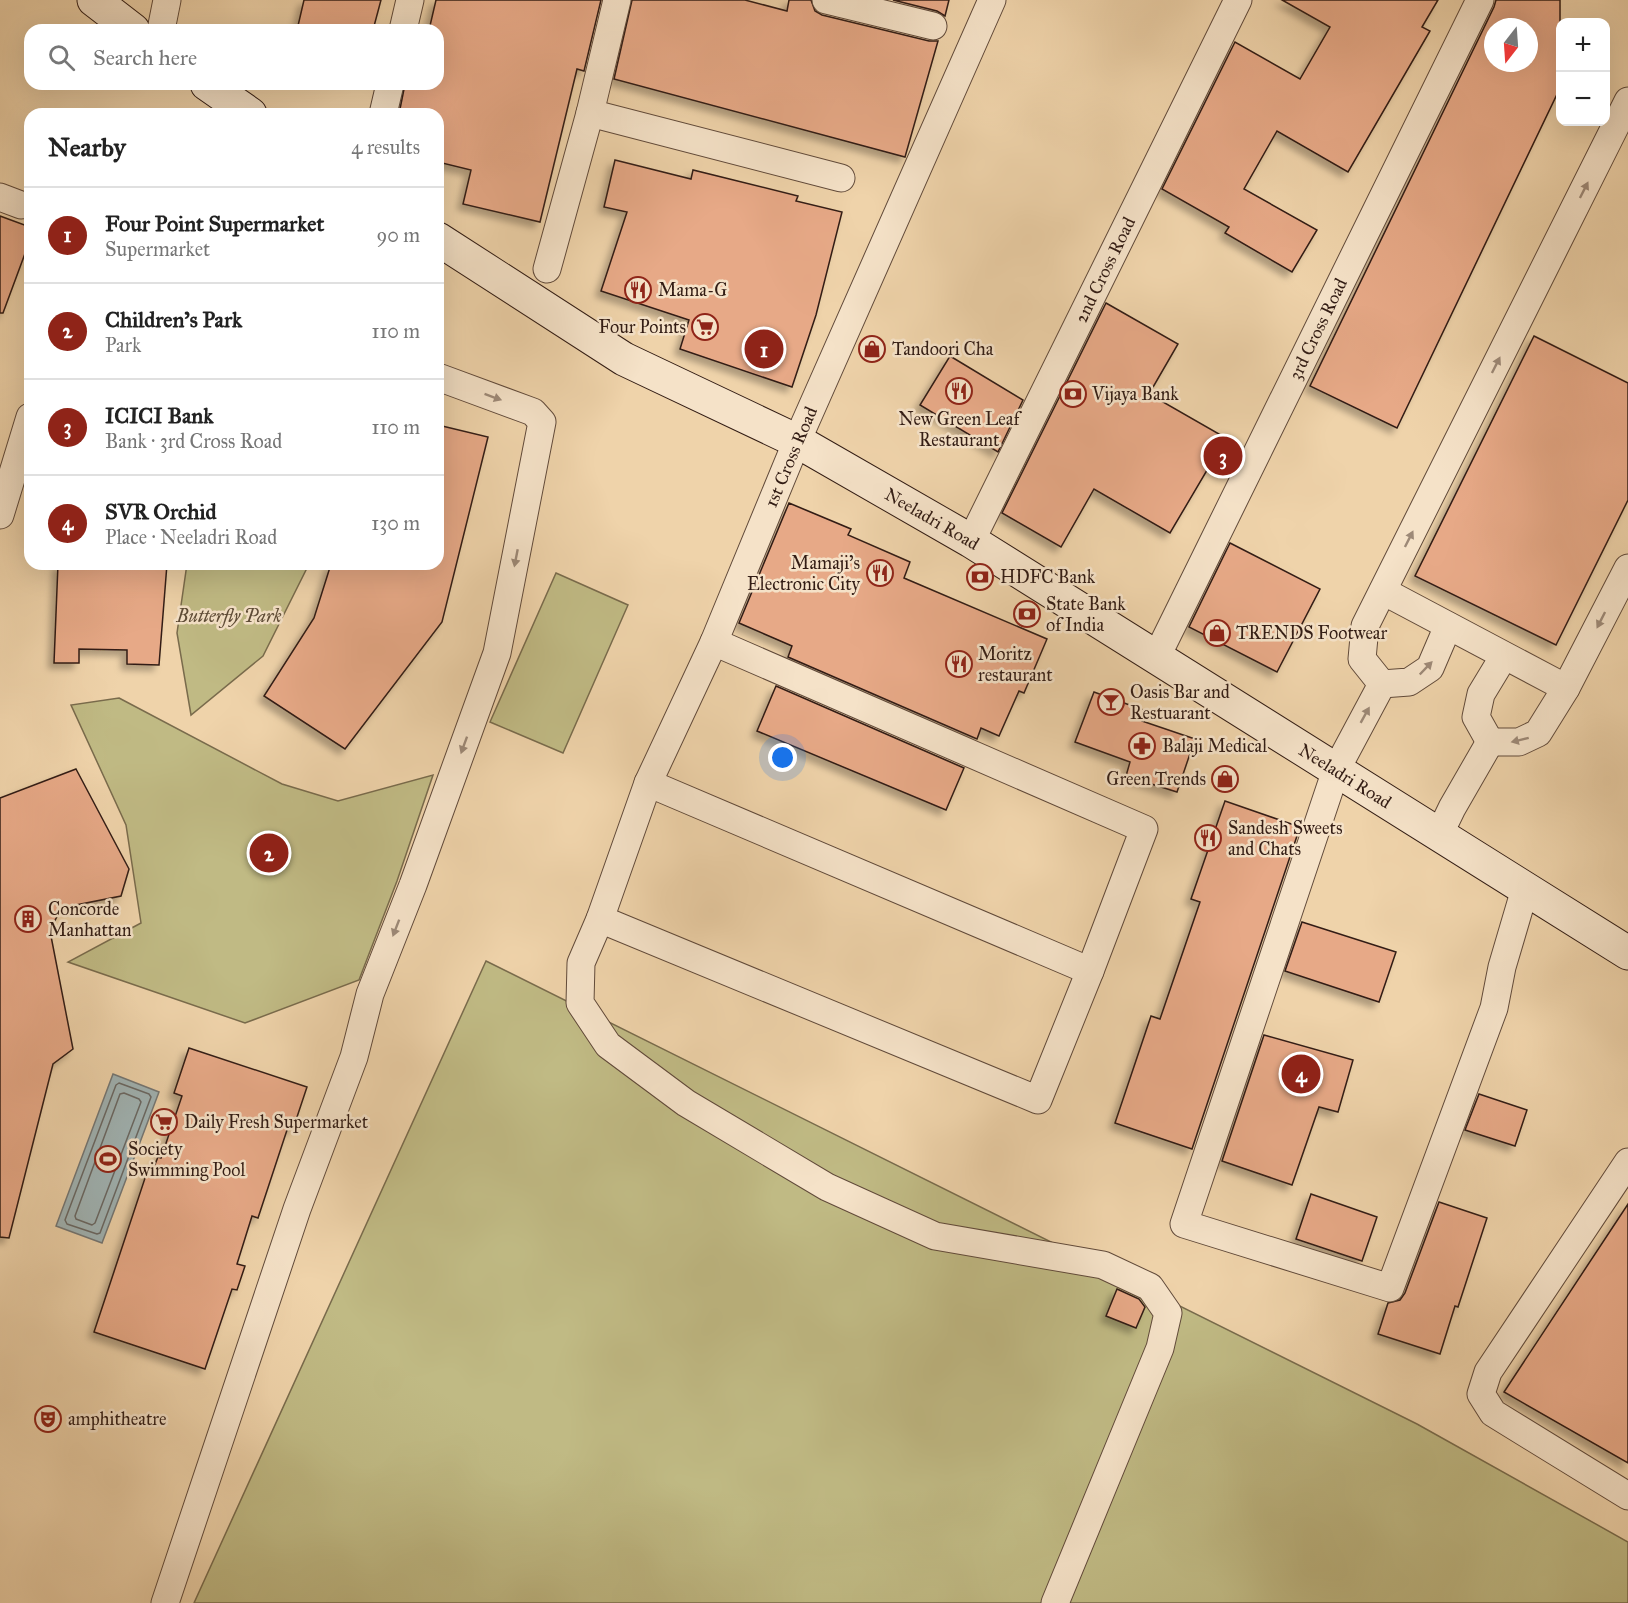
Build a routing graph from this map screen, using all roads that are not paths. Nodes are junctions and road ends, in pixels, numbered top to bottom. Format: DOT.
graph roads {
  1 [pos="93,0"];
  2 [pos="167,0"];
  3 [pos="410,0"];
  4 [pos="617,0"];
  5 [pos="826,0"];
  6 [pos="992,0"];
  7 [pos="1238,0"];
  8 [pos="1480,0"];
  9 [pos="125,24"];
  10 [pos="162,24"];
  11 [pos="404,24"];
  12 [pos="933,26"];
  13 [pos="216,90"];
  14 [pos="389,90"];
  15 [pos="1628,101"];
  16 [pos="241,108"];
  17 [pos="384,108"];
  18 [pos="590,113"];
  19 [pos="841,178"];
  20 [pos="444,243"];
  21 [pos="547,269"];
  22 [pos="444,379"];
  23 [pos="24,437"];
  24 [pos="797,441"];
  25 [pos="0,515"];
  26 [pos="971,541"];
  27 [pos="1628,568"];
  28 [pos="1383,591"];
  29 [pos="1448,626"];
  30 [pos="714,642"];
  31 [pos="1504,656"];
  32 [pos="1156,658"];
  33 [pos="1382,684"];
  34 [pos="1566,688"];
  35 [pos="1490,742"];
  36 [pos="1336,770"];
  37 [pos="648,783"];
  38 [pos="1439,835"];
  39 [pos="1525,889"];
  40 [pos="600,919"];
  41 [pos="1628,953"];
  42 [pos="1090,971"];
  43 [pos="1628,1162"];
  44 [pos="1628,1496"];
  45 [pos="165,1603"];
  46 [pos="1055,1603"];
  1 -- 9 [label="main road"];
  2 -- 10 [label="street"];
  3 -- 11 [label="street"];
  4 -- 18 [label="street"];
  5 -- 12 [label="street"];
  6 -- 24 [label="street, 1st Cross Road"];
  7 -- 26 [label="street, 2nd Cross Road"];
  8 -- 32 [label="street, 3rd Cross Road"];
  13 -- 16 [label="main road"];
  14 -- 17 [label="street"];
  28 -- 15 [label="street, one-way"];
  18 -- 19 [label="street"];
  18 -- 21 [label="street"];
  20 -- 24 [label="main road, Neeladri Road"];
  22 -- 45 [label="street, one-way"];
  23 -- 25 [label="street"];
  24 -- 26 [label="main road, Neeladri Road"];
  24 -- 30 [label="street, 1st Cross Road"];
  26 -- 32 [label="main road, Neeladri Road"];
  27 -- 34 [label="street, one-way"];
  28 -- 29 [label="street"];
  28 -- 33 [label="street"];
  29 -- 31 [label="street"];
  33 -- 29 [label="street, one-way"];
  30 -- 37 [label="street, 1st Cross Road"];
  30 -- 42 [label="street"];
  31 -- 34 [label="street"];
  31 -- 35 [label="street"];
  32 -- 36 [label="main road, Neeladri Road"];
  36 -- 33 [label="street, one-way"];
  34 -- 35 [label="street, one-way"];
  35 -- 38 [label="street"];
  36 -- 38 [label="main road, Neeladri Road"];
  36 -- 39 [label="street"];
  37 -- 40 [label="street, 1st Cross Road"];
  37 -- 42 [label="street"];
  38 -- 39 [label="main road, Neeladri Road"];
  39 -- 41 [label="main road, Neeladri Road"];
  40 -- 42 [label="street"];
  40 -- 46 [label="street, 1st Cross Road"];
  43 -- 44 [label="street"];
}
